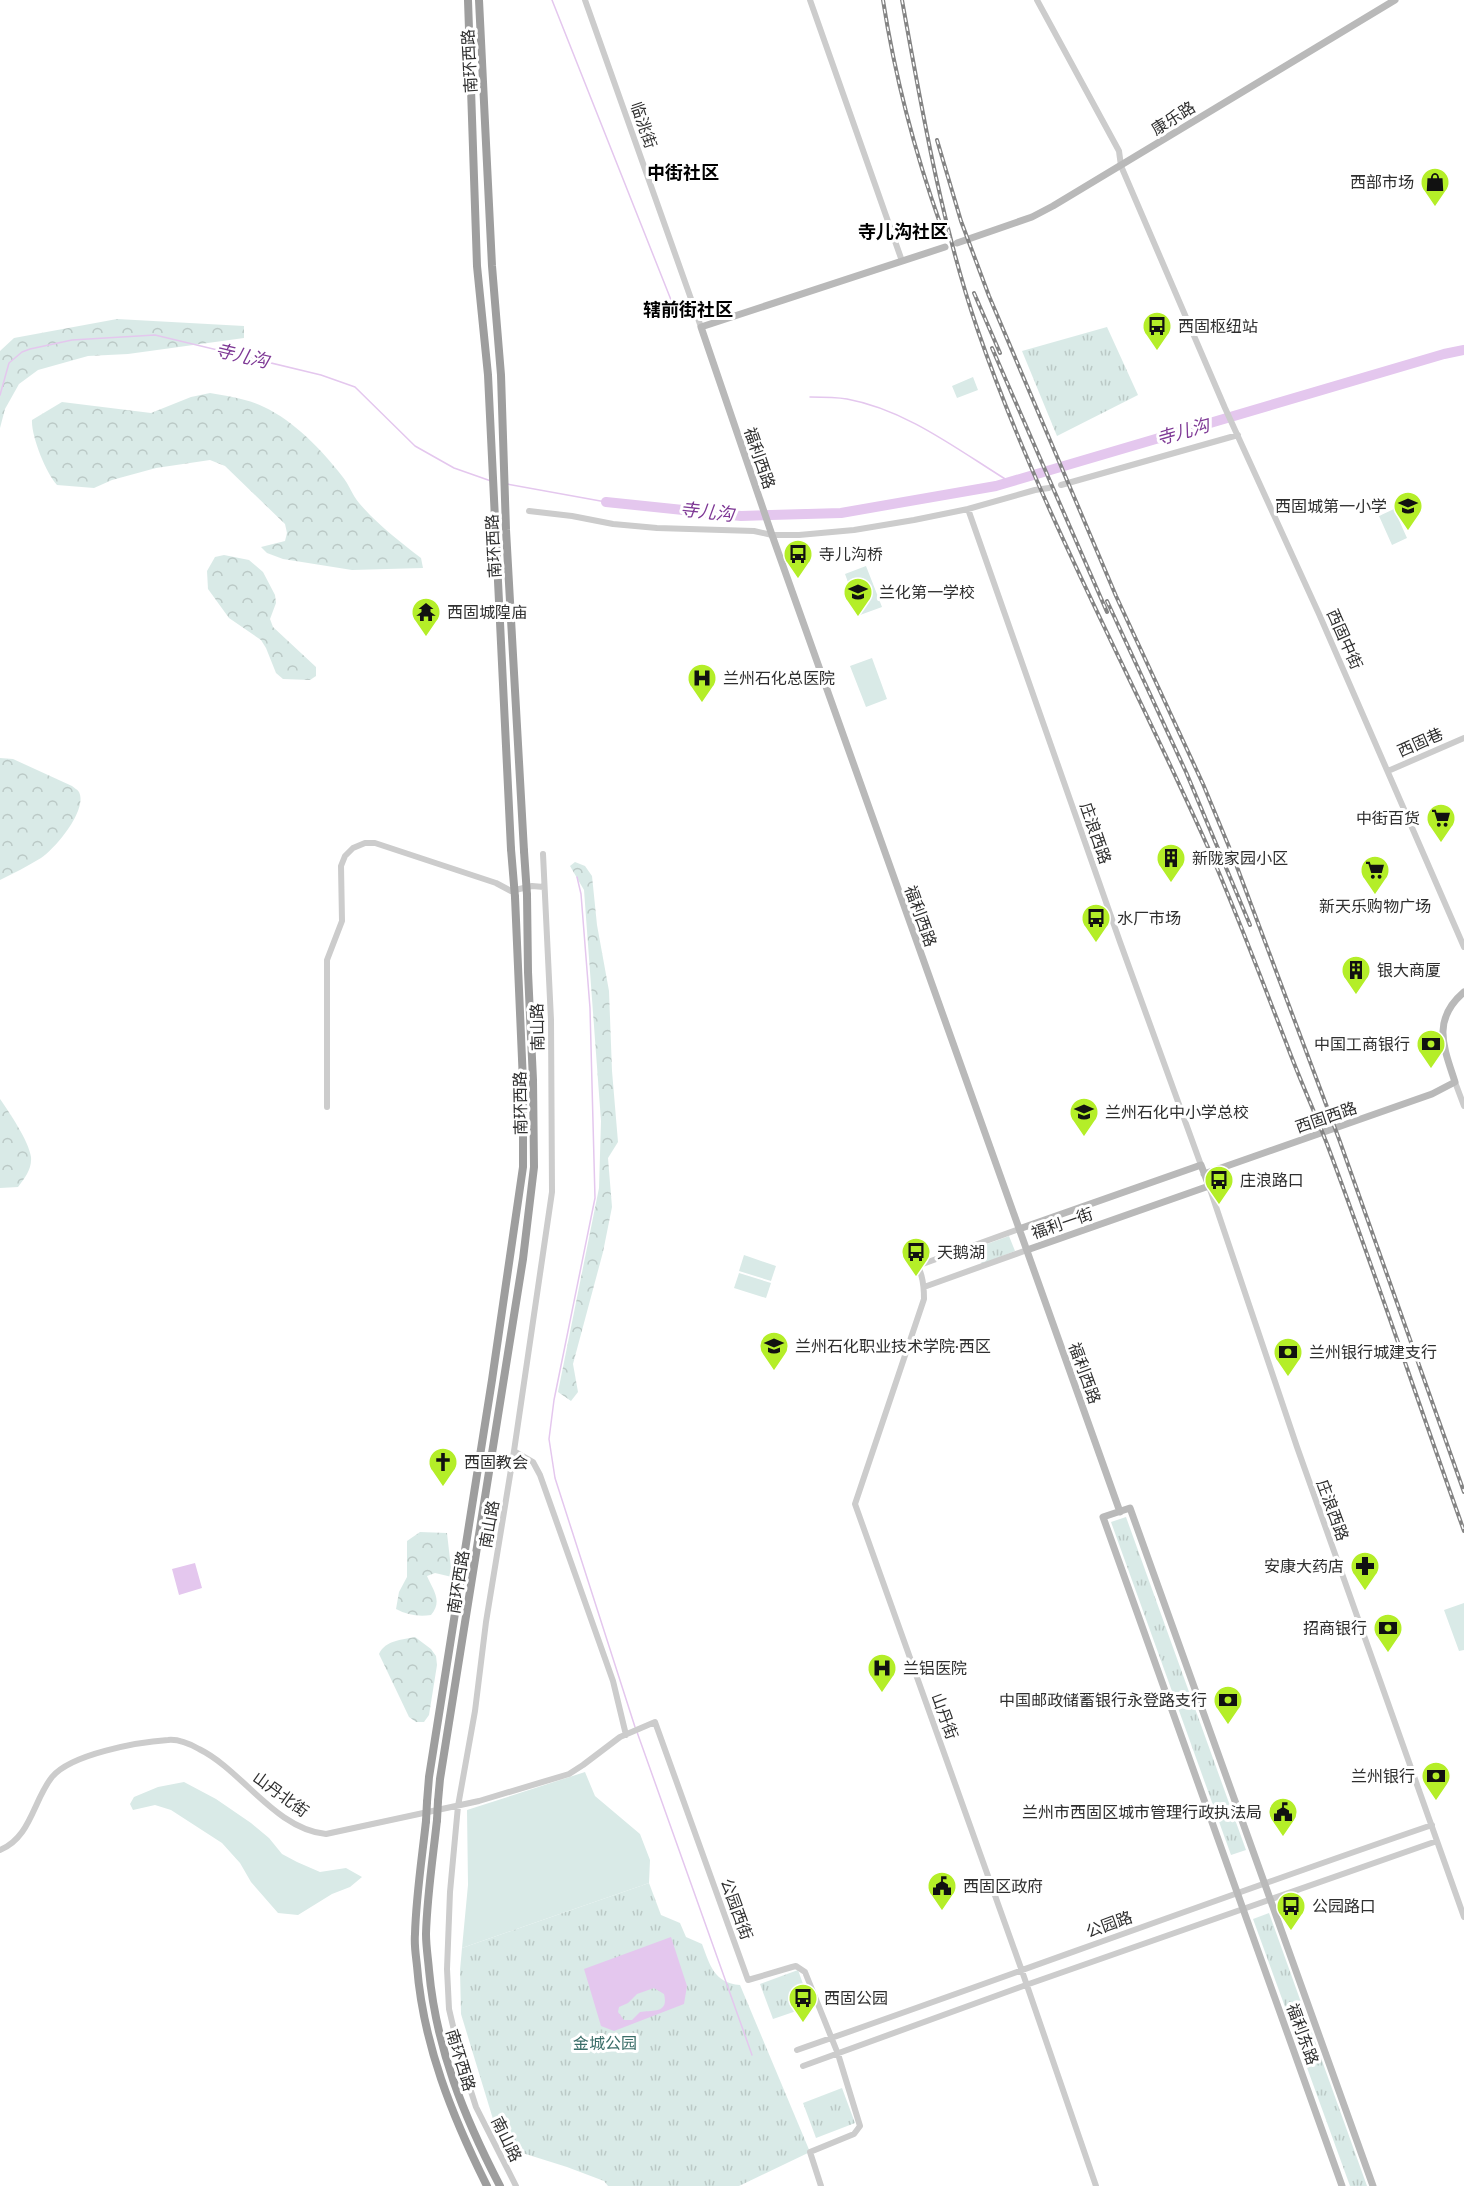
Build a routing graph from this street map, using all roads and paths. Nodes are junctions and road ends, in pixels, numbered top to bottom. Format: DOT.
graph roads {
  1 [pos="468,0"];
  2 [pos="479,0"];
  3 [pos="585,0"];
  4 [pos="810,0"];
  5 [pos="1037,0"];
  6 [pos="1395,0"];
  7 [pos="1121,166"];
  8 [pos="957,243"];
  9 [pos="945,247"];
  10 [pos="902,261"];
  11 [pos="700,327"];
  12 [pos="1238,435"];
  13 [pos="1061,484"];
  14 [pos="1049,488"];
  15 [pos="968,509"];
  16 [pos="529,512"];
  17 [pos="771,533"];
  18 [pos="1464,738"];
  19 [pos="1388,771"];
  20 [pos="543,854"];
  21 [pos="544,883"];
  22 [pos="1464,947"];
  23 [pos="1464,992"];
  24 [pos="1455,1082"];
  25 [pos="1464,1106"];
  26 [pos="327,1107"];
  27 [pos="1201,1165"];
  28 [pos="1204,1174"];
  29 [pos="1209,1186"];
  30 [pos="1019,1229"];
  31 [pos="1027,1250"];
  32 [pos="910,1255"];
  33 [pos="917,1266"];
  34 [pos="924,1287"];
  35 [pos="514,1451"];
  36 [pos="1120,1512"];
  37 [pos="655,1722"];
  38 [pos="626,1735"];
  39 [pos="458,1806"];
  40 [pos="1432,1825"];
  41 [pos="1437,1840"];
  42 [pos="0,1850"];
  43 [pos="1265,1882"];
  44 [pos="1238,1891"];
  45 [pos="1271,1900"];
  46 [pos="1244,1909"];
  47 [pos="1464,1917"];
  48 [pos="1022,1971"];
  49 [pos="1026,1985"];
  50 [pos="832,2038"];
  51 [pos="797,2050"];
  52 [pos="838,2054"];
  53 [pos="803,2066"];
  54 [pos="487,2186"];
  55 [pos="500,2186"];
  56 [pos="516,2186"];
  57 [pos="822,2186"];
  58 [pos="1096,2186"];
  59 [pos="1342,2186"];
  60 [pos="1373,2186"];
  1 -- 54 [label="highway, 南环西路, bridge"];
  2 -- 55 [label="highway, 南环西路, bridge"];
  3 -- 11 [label="street, 临洮街"];
  4 -- 10 [label="street"];
  5 -- 7 [label="street, 西固中街"];
  6 -- 7 [label="main road, 康乐路"];
  7 -- 8 [label="main road, 康乐路"];
  7 -- 12 [label="street, 西固中街"];
  9 -- 10 [label="main road"];
  10 -- 11 [label="main road"];
  11 -- 17 [label="main road, 福利西路"];
  12 -- 13 [label="street"];
  12 -- 19 [label="street, 西固中街"];
  14 -- 15 [label="street"];
  15 -- 17 [label="street"];
  15 -- 27 [label="street, 庄浪西路"];
  16 -- 17 [label="street"];
  17 -- 30 [label="main road, 福利西路"];
  18 -- 19 [label="street, 西固巷"];
  19 -- 22 [label="street, 西固中街"];
  20 -- 21 [label="street, 南山路"];
  21 -- 26 [label="street"];
  21 -- 35 [label="street, 南山路"];
  23 -- 24 [label="main road"];
  24 -- 25 [label="street"];
  24 -- 28 [label="main road, 西固西路"];
  27 -- 28 [label="main road"];
  27 -- 30 [label="main road, 福利一街"];
  28 -- 29 [label="main road"];
  29 -- 31 [label="main road, 福利一街"];
  29 -- 40 [label="street, 庄浪西路"];
  30 -- 31 [label="main road, 福利西路"];
  30 -- 33 [label="street, 福利一街"];
  31 -- 34 [label="street, 福利一街"];
  31 -- 36 [label="main road, 福利西路"];
  32 -- 33 [label="street, 山丹街"];
  33 -- 34 [label="street, 山丹街"];
  34 -- 48 [label="street, 山丹街"];
  35 -- 38 [label="street"];
  35 -- 39 [label="street, 南山路"];
  36 -- 43 [label="main road"];
  36 -- 44 [label="main road"];
  37 -- 38 [label="street, 山丹北街"];
  37 -- 50 [label="street, 公园西街"];
  38 -- 39 [label="street, 山丹北街"];
  39 -- 42 [label="street, 山丹北街"];
  39 -- 56 [label="street, 南山路"];
  40 -- 41 [label="street, 庄浪西路"];
  40 -- 43 [label="street, 公园路"];
  41 -- 45 [label="street, 公园路"];
  41 -- 47 [label="street, 庄浪西路"];
  43 -- 44 [label="street, 公园路"];
  43 -- 45 [label="main road"];
  44 -- 46 [label="main road, 福利东路"];
  44 -- 48 [label="street, 公园路"];
  45 -- 46 [label="street, 公园路"];
  45 -- 60 [label="main road, 福利东路"];
  46 -- 49 [label="street, 公园路"];
  46 -- 59 [label="main road, 福利东路"];
  48 -- 49 [label="street, 山丹街"];
  48 -- 50 [label="street, 公园路"];
  49 -- 52 [label="street, 公园路"];
  49 -- 58 [label="street, 山丹街"];
  50 -- 51 [label="street, 公园路"];
  50 -- 52 [label="street"];
  52 -- 53 [label="street, 公园路"];
  52 -- 57 [label="street"];
}
